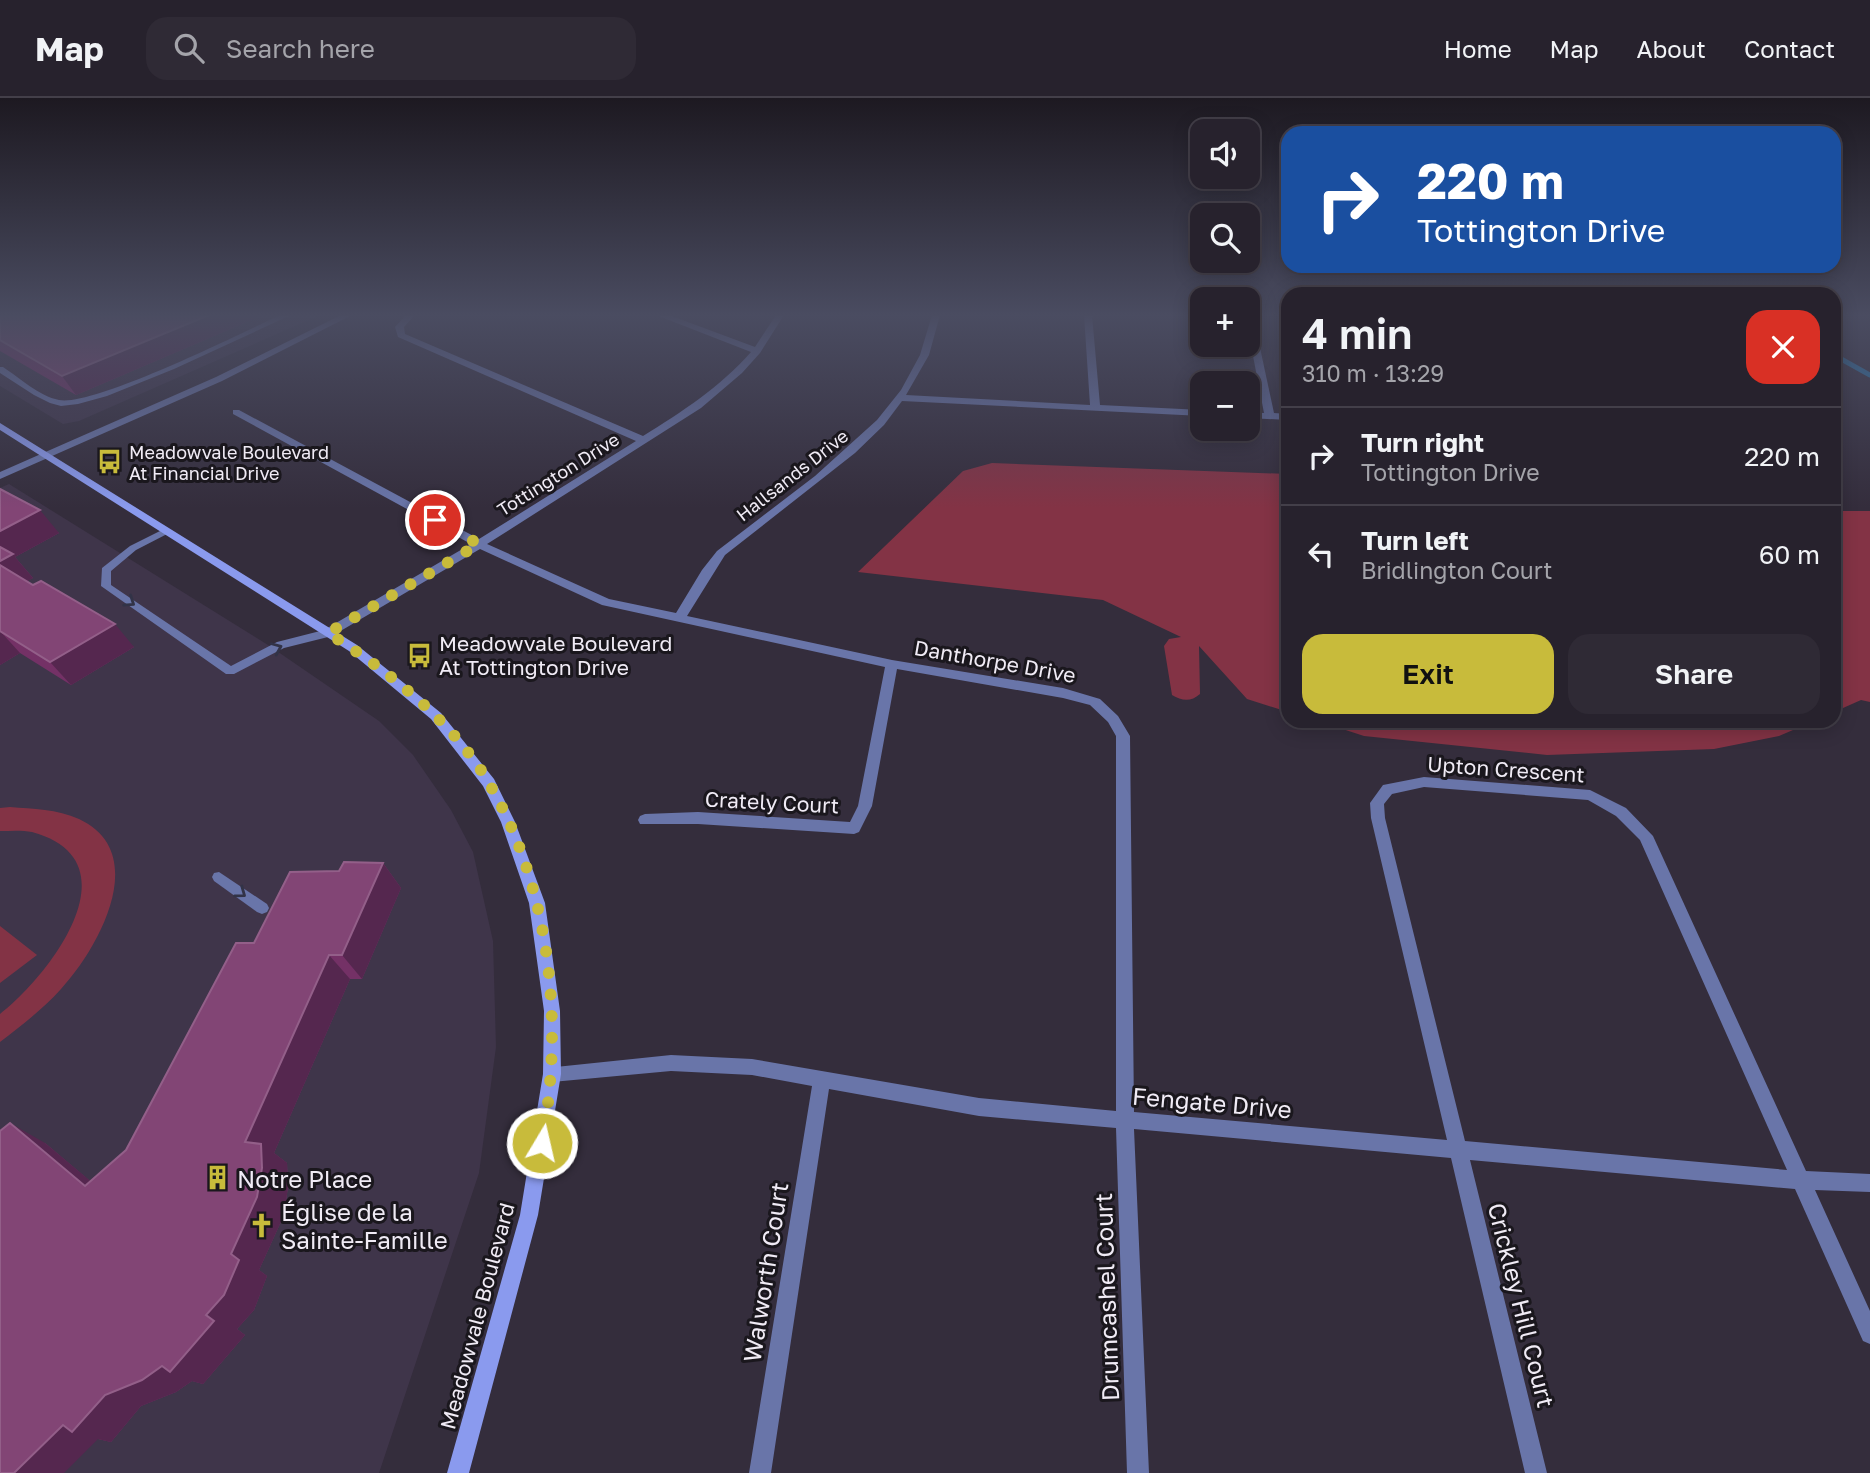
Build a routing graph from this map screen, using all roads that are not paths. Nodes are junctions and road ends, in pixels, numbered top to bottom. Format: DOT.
graph roads {
  1 [pos="17,379"];
  2 [pos="139,379"];
  3 [pos="217,379"];
  4 [pos="503,379"];
  5 [pos="730,379"];
  6 [pos="911,379"];
  7 [pos="1093,379"];
  8 [pos="1262,379"];
  9 [pos="900,398"];
  10 [pos="1095,407"];
  11 [pos="1190,411"];
  12 [pos="236,412"];
  13 [pos="1260,416"];
  14 [pos="1270,416"];
  15 [pos="1281,417"];
  16 [pos="0,426"];
  17 [pos="645,441"];
  18 [pos="45,456"];
  19 [pos="0,476"];
  20 [pos="166,531"];
  21 [pos="479,544"];
  22 [pos="679,619"];
  23 [pos="328,633"];
  24 [pos="891,664"];
  25 [pos="645,820"];
  26 [pos="219,877"];
  27 [pos="262,908"];
  28 [pos="552,1074"];
  29 [pos="822,1079"];
  30 [pos="1125,1119"];
  31 [pos="1457,1149"];
  32 [pos="1800,1180"];
  33 [pos="1870,1184"];
  34 [pos="1870,1334"];
  35 [pos="458,1473"];
  36 [pos="760,1473"];
  37 [pos="1138,1473"];
  38 [pos="1536,1473"];
  1 -- 2 [label="lane"];
  3 -- 18 [label="street"];
  4 -- 17 [label="street"];
  5 -- 17 [label="street, Tottington Drive"];
  6 -- 9 [label="street, Hallsands Drive"];
  7 -- 10 [label="street"];
  8 -- 14 [label="street"];
  9 -- 10 [label="street"];
  9 -- 22 [label="street, Hallsands Drive"];
  10 -- 11 [label="street"];
  12 -- 21 [label="street, Danthorpe Drive"];
  13 -- 14 [label="street"];
  14 -- 15 [label="street"];
  16 -- 18 [label="main road, Meadowvale Boulevard"];
  17 -- 21 [label="street, Tottington Drive"];
  18 -- 19 [label="street"];
  18 -- 20 [label="main road, Meadowvale Boulevard"];
  20 -- 23 [label="main road, Meadowvale Boulevard"];
  20 -- 23 [label="lane, one-way"];
  21 -- 22 [label="street, Danthorpe Drive"];
  21 -- 23 [label="street, Tottington Drive"];
  22 -- 24 [label="street, Danthorpe Drive"];
  23 -- 28 [label="main road, Meadowvale Boulevard"];
  24 -- 25 [label="street, Crately Court"];
  24 -- 30 [label="street, Danthorpe Drive"];
  26 -- 27 [label="lane, one-way"];
  28 -- 29 [label="street, Fengate Drive"];
  28 -- 35 [label="main road, Meadowvale Boulevard"];
  29 -- 30 [label="street, Fengate Drive"];
  29 -- 36 [label="street, Walworth Court"];
  30 -- 31 [label="street, Fengate Drive"];
  30 -- 37 [label="street, Drumcashel Court"];
  31 -- 32 [label="street, Fengate Drive"];
  31 -- 32 [label="street, Upton Crescent"];
  31 -- 38 [label="street, Crickley Hill Court"];
  32 -- 33 [label="street, Fengate Drive"];
  32 -- 34 [label="street"];
}
